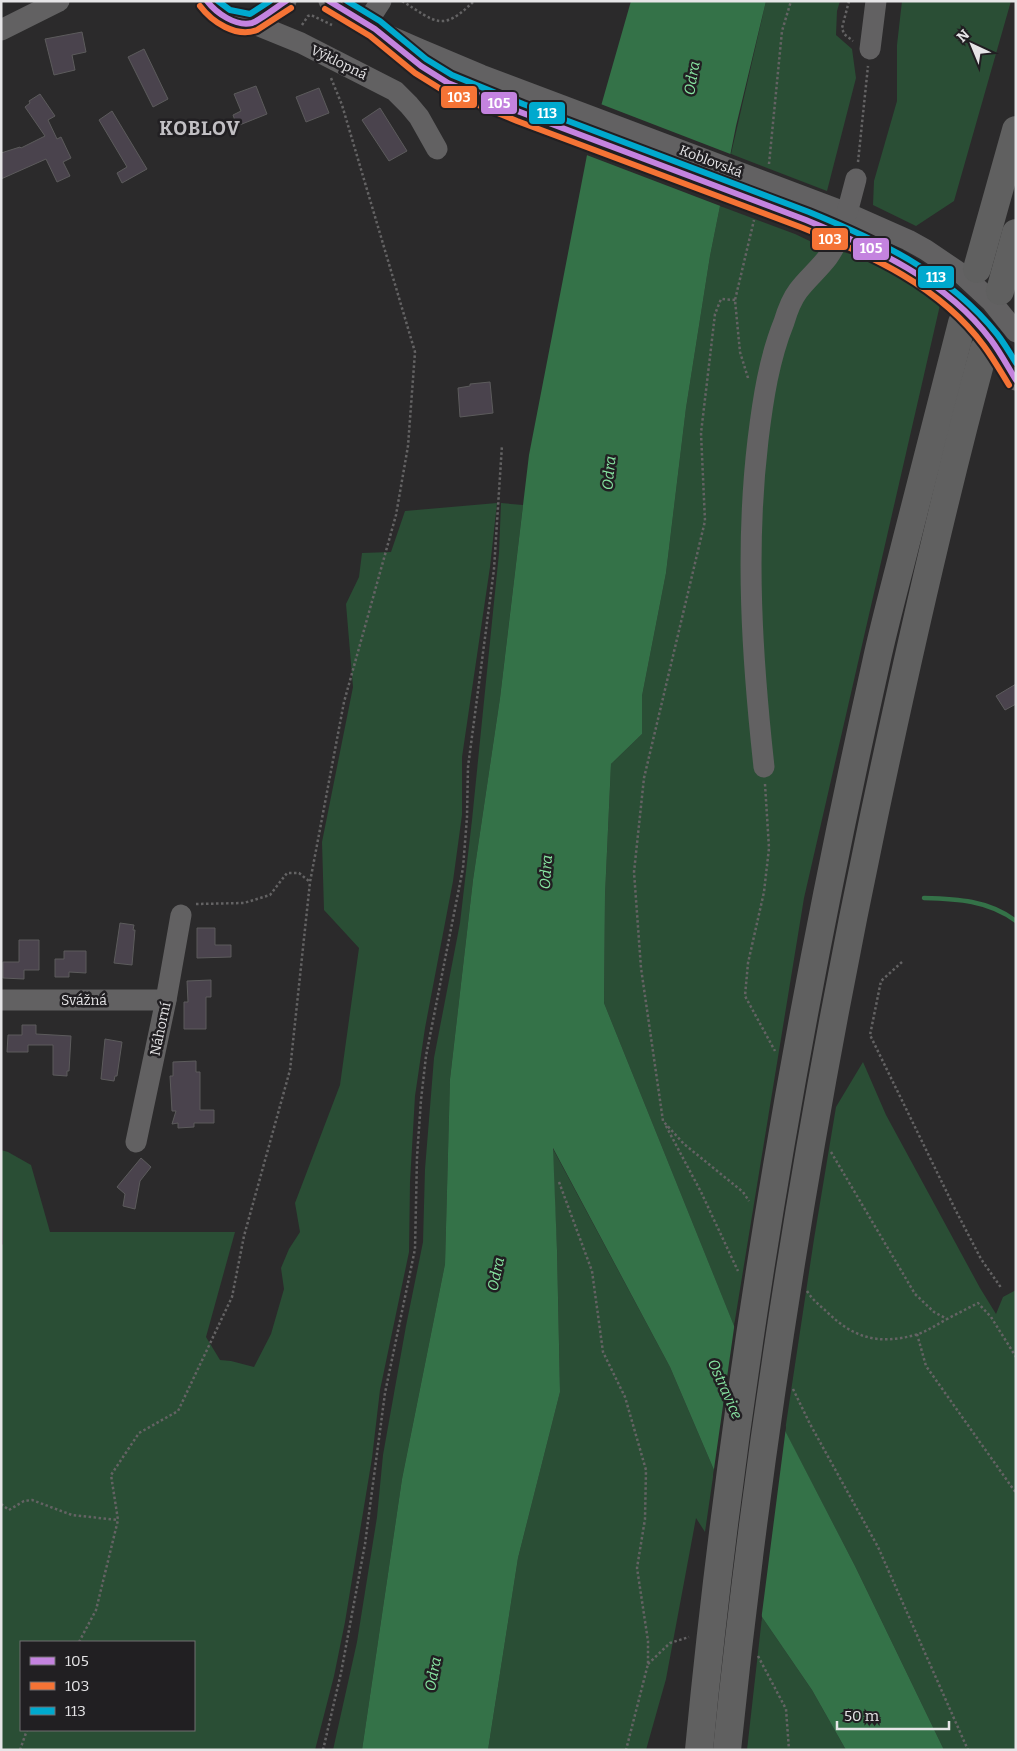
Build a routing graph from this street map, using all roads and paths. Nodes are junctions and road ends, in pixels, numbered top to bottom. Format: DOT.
graph roads {
  1 [pos="59,1"];
  2 [pos="207,1"];
  3 [pos="286,1"];
  4 [pos="329,1"];
  5 [pos="381,1"];
  6 [pos="402,1"];
  7 [pos="474,1"];
  8 [pos="791,1"];
  9 [pos="849,1"];
  10 [pos="876,1"];
  11 [pos="252,23"];
  12 [pos="373,28"];
  13 [pos="1,30"];
  14 [pos="870,49"];
  15 [pos="320,54"];
  16 [pos="1016,130"];
  17 [pos="437,149"];
  18 [pos="768,168"];
  19 [pos="856,179"];
  20 [pos="847,213"];
  21 [pos="754,219"];
  22 [pos="1016,232"];
  23 [pos="841,234"];
  24 [pos="977,269"];
  25 [pos="1000,291"];
  26 [pos="734,300"];
  27 [pos="962,323"];
  28 [pos="1016,332"];
  29 [pos="984,349"];
  30 [pos="1016,380"];
  31 [pos="750,386"];
  32 [pos="502,445"];
  33 [pos="764,768"];
  34 [pos="310,882"];
  35 [pos="180,915"];
  36 [pos="902,962"];
  37 [pos="1,1000"];
  38 [pos="166,1000"];
  39 [pos="778,1056"];
  40 [pos="663,1121"];
  41 [pos="136,1142"];
  42 [pos="829,1149"];
  43 [pos="559,1182"];
  44 [pos="752,1206"];
  45 [pos="739,1272"];
  46 [pos="806,1289"];
  47 [pos="1002,1289"];
  48 [pos="946,1319"];
  49 [pos="917,1334"];
  50 [pos="1016,1357"];
  51 [pos="793,1388"];
  52 [pos="1016,1492"];
  53 [pos="1,1504"];
  54 [pos="118,1520"];
  55 [pos="693,1636"];
  56 [pos="80,1641"];
  57 [pos="757,1654"];
  58 [pos="648,1664"];
  59 [pos="27,1731"];
  60 [pos="728,1746"];
  61 [pos="20,1750"];
  62 [pos="323,1750"];
  63 [pos="626,1750"];
  64 [pos="699,1750"];
  65 [pos="789,1750"];
  66 [pos="968,1750"];
  1 -- 13 [label="street"];
  2 -- 11 [label="street, Výklopná"];
  3 -- 11 [label="street"];
  4 -- 12 [label="street, Koblovská"];
  5 -- 12 [label="street"];
  6 -- 7 [label="path"];
  8 -- 18 [label="path"];
  9 -- 14 [label="path"];
  10 -- 14 [label="street"];
  11 -- 15 [label="street, Výklopná"];
  12 -- 20 [label="street, Koblovská"];
  12 -- 23 [label="street, Koblovská"];
  14 -- 19 [label="path"];
  15 -- 17 [label="street, Výklopná"];
  15 -- 34 [label="path"];
  16 -- 24 [label="highway"];
  19 -- 20 [label="street"];
  20 -- 28 [label="street, Koblovská"];
  21 -- 26 [label="path"];
  22 -- 25 [label="highway"];
  23 -- 30 [label="street, Koblovská"];
  23 -- 33 [label="street"];
  26 -- 31 [label="path"];
  26 -- 40 [label="path"];
  27 -- 64 [label="highway"];
  29 -- 60 [label="highway"];
  32 -- 62 [label="path"];
  33 -- 39 [label="path"];
  34 -- 35 [label="path"];
  34 -- 54 [label="path"];
  35 -- 38 [label="street, Náhorní"];
  36 -- 47 [label="path"];
  37 -- 38 [label="street, Svážná"];
  38 -- 41 [label="street, Náhorní"];
  40 -- 44 [label="path"];
  40 -- 45 [label="path"];
  42 -- 48 [label="path"];
  43 -- 58 [label="path"];
  46 -- 49 [label="path"];
  48 -- 49 [label="path"];
  48 -- 50 [label="path"];
  49 -- 52 [label="path"];
  51 -- 66 [label="path"];
  53 -- 54 [label="path"];
  54 -- 56 [label="path"];
  55 -- 58 [label="path"];
  57 -- 65 [label="path"];
  58 -- 63 [label="path"];
  59 -- 61 [label="path"];
}
